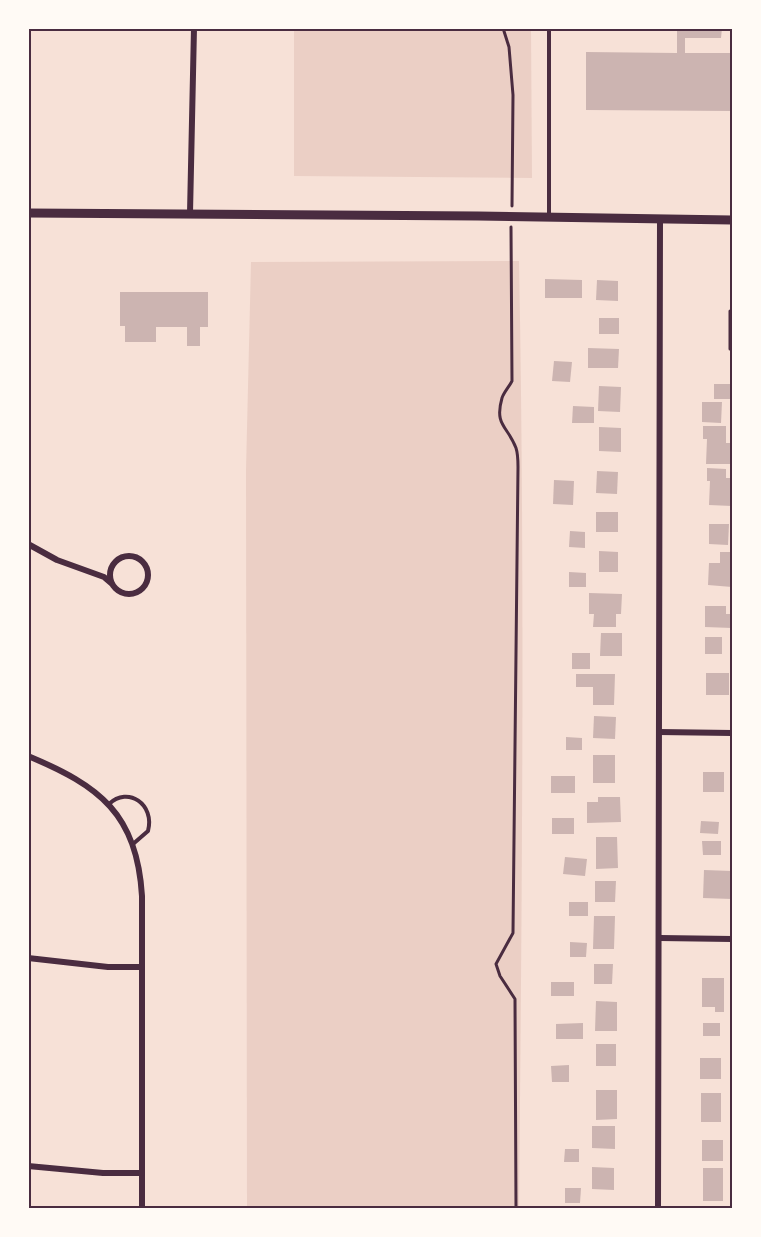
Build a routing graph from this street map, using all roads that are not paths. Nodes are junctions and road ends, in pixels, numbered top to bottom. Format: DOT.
graph roads {
  1 [pos="194,28"];
  2 [pos="549,28"];
  3 [pos="28,213"];
  4 [pos="190,213"];
  5 [pos="549,217"];
  6 [pos="660,219"];
  7 [pos="732,220"];
  8 [pos="28,544"];
  9 [pos="116,562"];
  10 [pos="94,573"];
  11 [pos="113,585"];
  12 [pos="659,732"];
  13 [pos="732,732"];
  14 [pos="28,756"];
  15 [pos="109,804"];
  16 [pos="133,844"];
  17 [pos="660,938"];
  18 [pos="732,939"];
  19 [pos="28,958"];
  20 [pos="142,967"];
  21 [pos="28,1166"];
  22 [pos="142,1173"];
  23 [pos="142,1209"];
  24 [pos="658,1209"];
  1 -- 4 [label="street"];
  2 -- 5 [label="lane"];
  3 -- 4 [label="street"];
  4 -- 5 [label="street"];
  5 -- 6 [label="street"];
  6 -- 7 [label="street"];
  6 -- 12 [label="street"];
  8 -- 10 [label="street"];
  9 -- 10 [label="street"];
  9 -- 11 [label="street"];
  9 -- 11 [label="street"];
  10 -- 11 [label="street"];
  12 -- 13 [label="street"];
  12 -- 17 [label="street"];
  14 -- 15 [label="street"];
  15 -- 16 [label="street"];
  15 -- 16 [label="lane"];
  16 -- 20 [label="street"];
  17 -- 18 [label="street"];
  17 -- 24 [label="street"];
  19 -- 20 [label="street"];
  20 -- 22 [label="street"];
  21 -- 22 [label="street"];
  22 -- 23 [label="street"];
}
